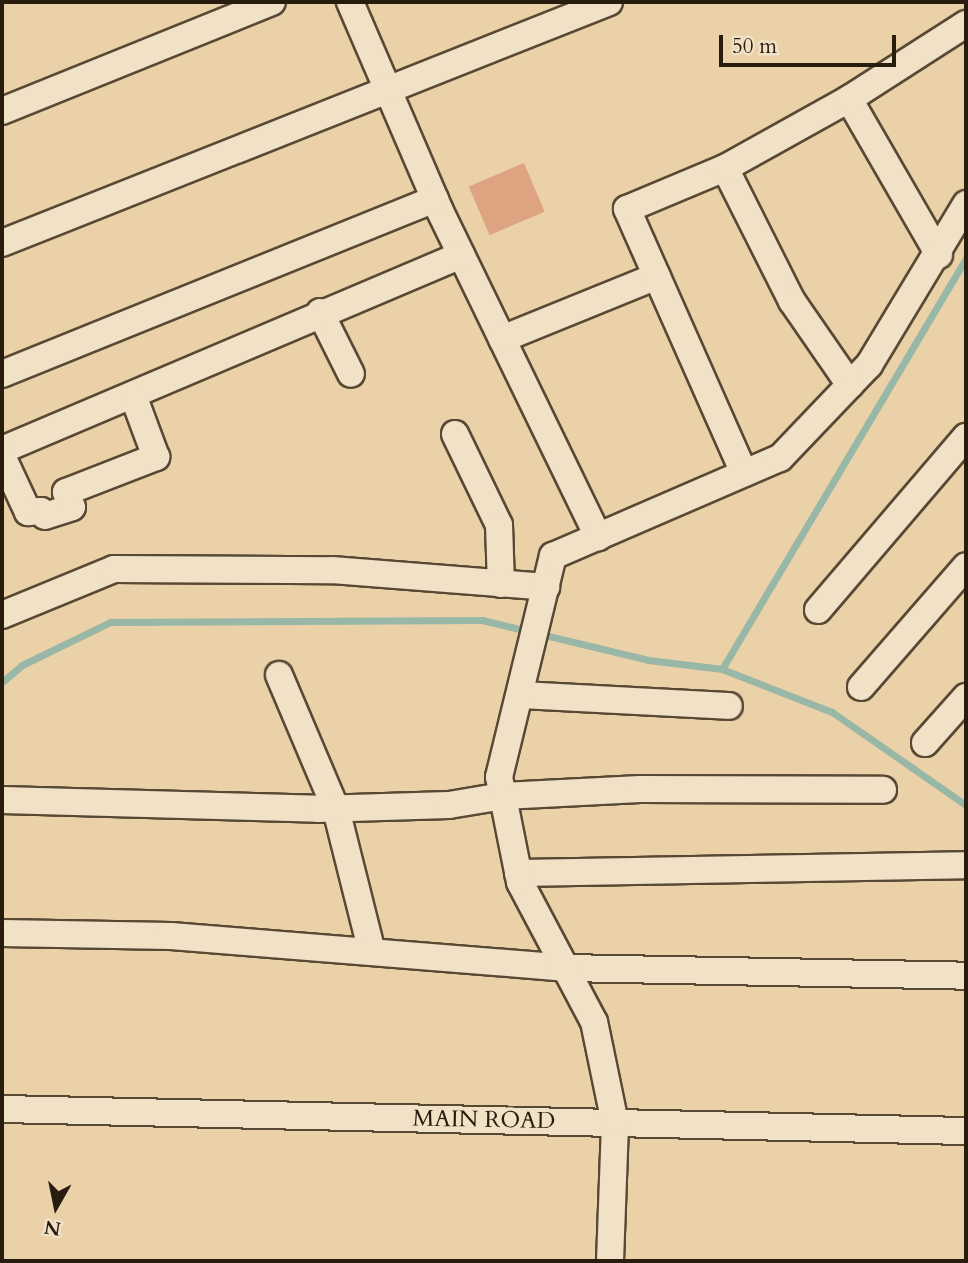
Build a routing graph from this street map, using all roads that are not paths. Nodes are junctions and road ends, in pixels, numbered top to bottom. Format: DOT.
graph roads {
  1 [pos="272,2"];
  2 [pos="350,2"];
  3 [pos="609,2"];
  4 [pos="966,24"];
  5 [pos="386,94"];
  6 [pos="849,99"];
  7 [pos="2,111"];
  8 [pos="725,168"];
  9 [pos="435,200"];
  10 [pos="966,204"];
  11 [pos="2,243"];
  12 [pos="939,254"];
  13 [pos="461,255"];
  14 [pos="657,276"];
  15 [pos="320,312"];
  16 [pos="502,339"];
  17 [pos="2,374"];
  18 [pos="351,374"];
  19 [pos="850,384"];
  20 [pos="133,395"];
  21 [pos="455,434"];
  22 [pos="966,437"];
  23 [pos="2,450"];
  24 [pos="2,456"];
  25 [pos="744,473"];
  26 [pos="598,537"];
  27 [pos="966,566"];
  28 [pos="501,584"];
  29 [pos="544,595"];
  30 [pos="818,610"];
  31 [pos="2,615"];
  32 [pos="279,675"];
  33 [pos="861,687"];
  34 [pos="520,695"];
  35 [pos="966,697"];
  36 [pos="729,706"];
  37 [pos="925,743"];
  38 [pos="883,790"];
  39 [pos="503,796"];
  40 [pos="2,800"];
  41 [pos="336,809"];
  42 [pos="966,865"];
  43 [pos="518,873"];
  44 [pos="2,933"];
  45 [pos="372,953"];
  46 [pos="565,968"];
  47 [pos="966,976"];
  48 [pos="2,1109"];
  49 [pos="615,1123"];
  50 [pos="966,1131"];
  51 [pos="610,1261"];
  1 -- 7 [label="street"];
  2 -- 5 [label="street"];
  3 -- 5 [label="street"];
  4 -- 6 [label="street"];
  5 -- 9 [label="street"];
  5 -- 11 [label="street"];
  6 -- 8 [label="street"];
  6 -- 12 [label="street"];
  8 -- 14 [label="street"];
  8 -- 19 [label="street"];
  9 -- 13 [label="street"];
  9 -- 17 [label="street"];
  10 -- 12 [label="street"];
  12 -- 19 [label="street"];
  13 -- 15 [label="street"];
  13 -- 16 [label="street"];
  14 -- 16 [label="street"];
  14 -- 25 [label="street"];
  15 -- 18 [label="street"];
  15 -- 20 [label="street"];
  16 -- 26 [label="street"];
  19 -- 25 [label="street"];
  20 -- 23 [label="street"];
  20 -- 24 [label="street"];
  21 -- 28 [label="street"];
  22 -- 30 [label="street"];
  25 -- 26 [label="street"];
  26 -- 29 [label="street"];
  27 -- 33 [label="street"];
  28 -- 29 [label="street"];
  28 -- 31 [label="street"];
  29 -- 34 [label="street"];
  32 -- 41 [label="street"];
  34 -- 36 [label="street"];
  34 -- 39 [label="street"];
  35 -- 37 [label="street"];
  38 -- 39 [label="street"];
  39 -- 41 [label="street"];
  39 -- 43 [label="street"];
  40 -- 41 [label="street"];
  41 -- 45 [label="street"];
  42 -- 43 [label="street"];
  43 -- 46 [label="street"];
  44 -- 45 [label="street"];
  45 -- 46 [label="street"];
  46 -- 47 [label="street"];
  46 -- 49 [label="street"];
  48 -- 49 [label="street, MAIN ROAD"];
  49 -- 50 [label="street, MAIN ROAD"];
  49 -- 51 [label="street"];
}
